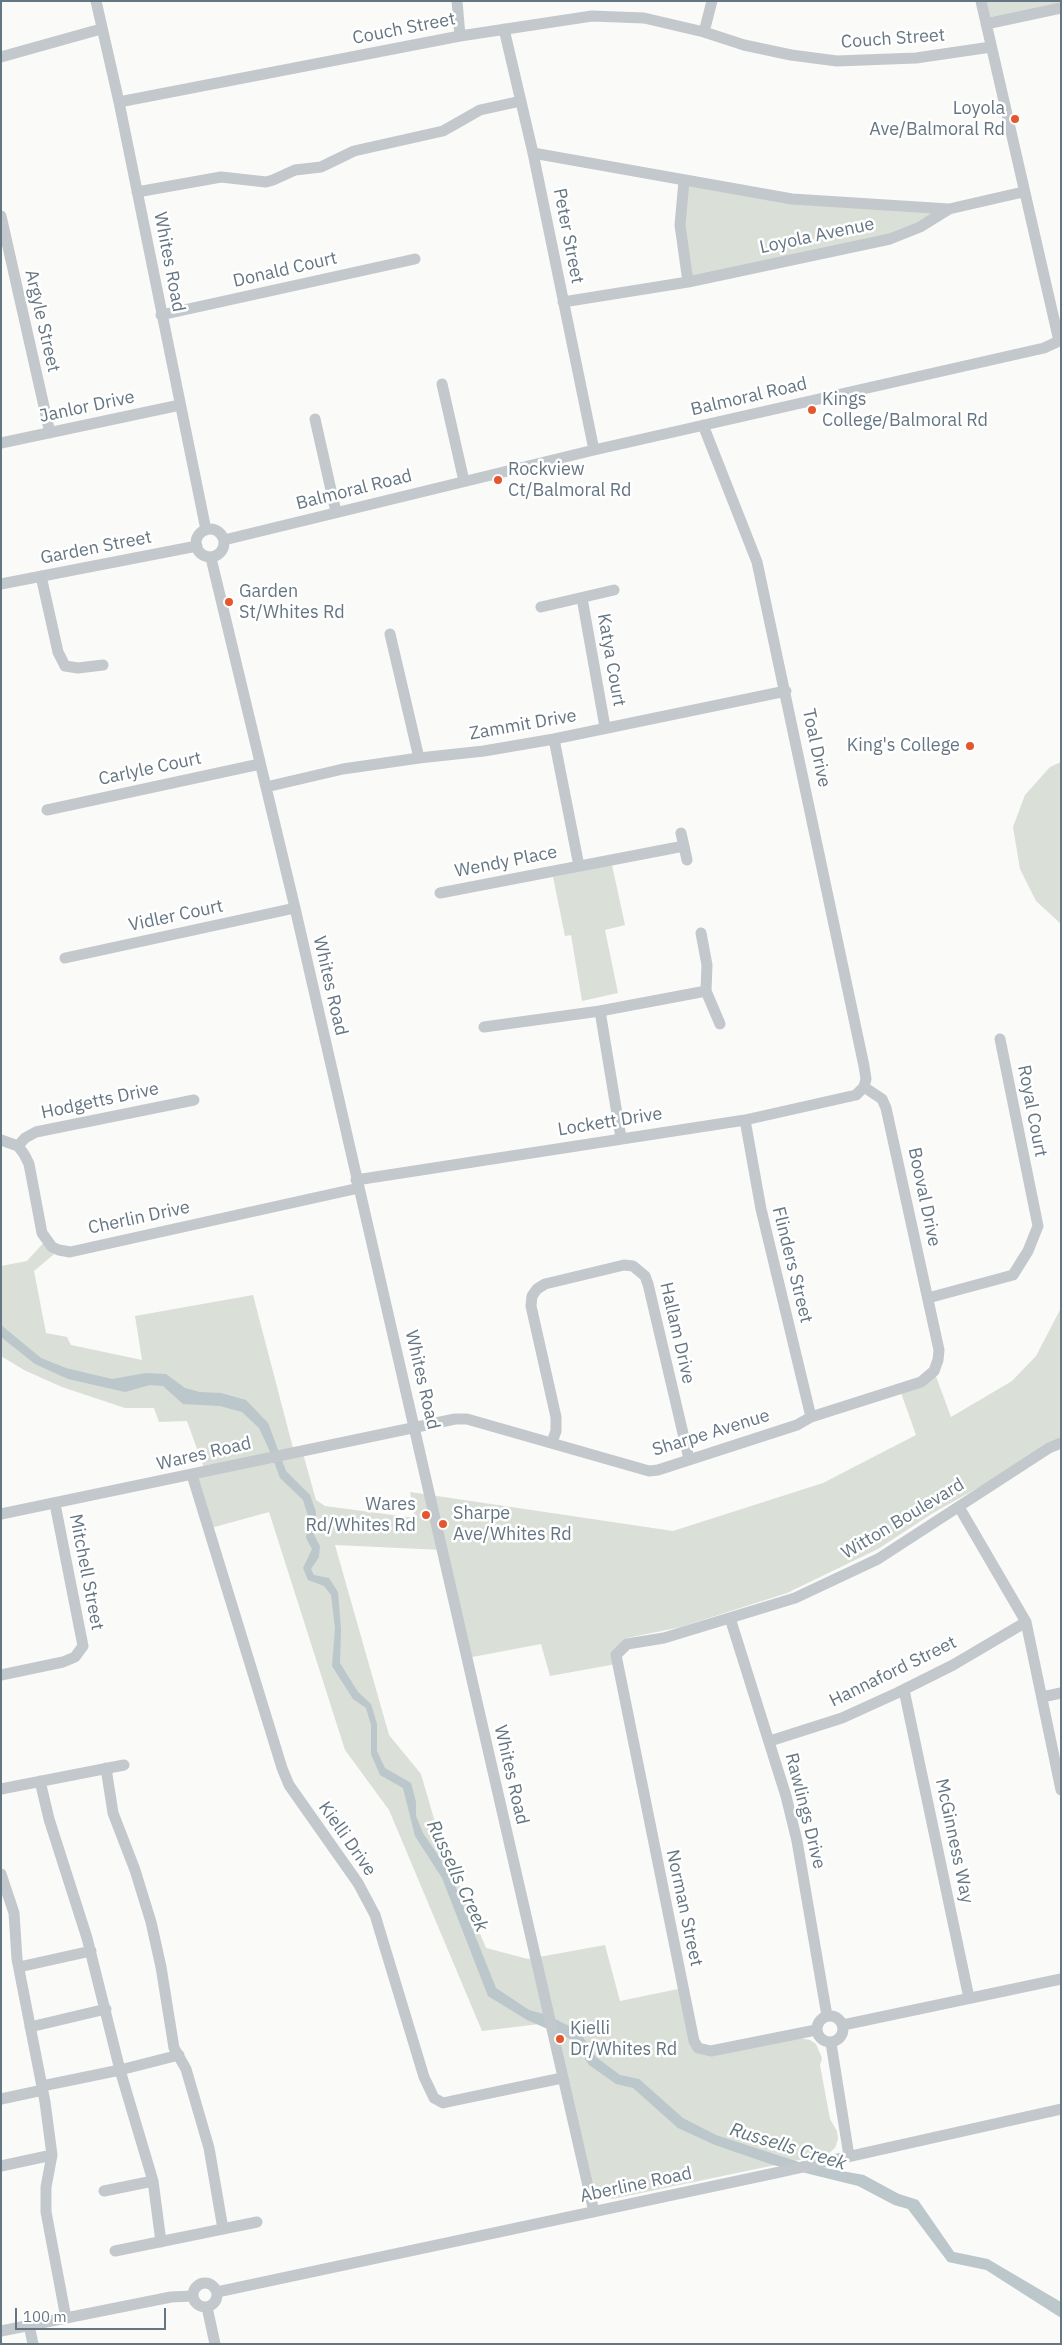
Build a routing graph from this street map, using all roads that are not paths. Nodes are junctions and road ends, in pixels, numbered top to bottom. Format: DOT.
graph roads {
  1 [pos="96,1"];
  2 [pos="457,1"];
  3 [pos="712,1"];
  4 [pos="981,1"];
  5 [pos="1061,8"];
  6 [pos="986,24"];
  7 [pos="101,28"];
  8 [pos="504,29"];
  9 [pos="704,32"];
  10 [pos="460,36"];
  11 [pos="992,47"];
  12 [pos="1,57"];
  13 [pos="521,101"];
  14 [pos="119,102"];
  15 [pos="533,153"];
  16 [pos="684,181"];
  17 [pos="137,192"];
  18 [pos="1023,192"];
  19 [pos="949,209"];
  20 [pos="1,216"];
  21 [pos="415,259"];
  22 [pos="688,282"];
  23 [pos="563,302"];
  24 [pos="161,315"];
  25 [pos="1060,341"];
  26 [pos="442,384"];
  27 [pos="180,406"];
  28 [pos="315,419"];
  29 [pos="703,425"];
  30 [pos="50,433"];
  31 [pos="1,443"];
  32 [pos="594,450"];
  33 [pos="464,481"];
  34 [pos="336,512"];
  35 [pos="206,530"];
  36 [pos="224,540"];
  37 [pos="197,546"];
  38 [pos="210,558"];
  39 [pos="41,576"];
  40 [pos="1,584"];
  41 [pos="614,590"];
  42 [pos="582,598"];
  43 [pos="540,607"];
  44 [pos="390,634"];
  45 [pos="103,665"];
  46 [pos="786,691"];
  47 [pos="605,728"];
  48 [pos="554,739"];
  49 [pos="419,758"];
  50 [pos="260,764"];
  51 [pos="266,787"];
  52 [pos="47,810"];
  53 [pos="681,833"];
  54 [pos="684,846"];
  55 [pos="687,860"];
  56 [pos="579,866"];
  57 [pos="440,892"];
  58 [pos="295,908"];
  59 [pos="701,933"];
  60 [pos="65,958"];
  61 [pos="706,991"];
  62 [pos="600,1010"];
  63 [pos="720,1024"];
  64 [pos="484,1027"];
  65 [pos="1000,1039"];
  66 [pos="864,1087"];
  67 [pos="194,1100"];
  68 [pos="745,1120"];
  69 [pos="621,1138"];
  70 [pos="1,1140"];
  71 [pos="18,1146"];
  72 [pos="357,1184"];
  73 [pos="928,1298"];
  74 [pos="934,1324"];
  75 [pos="811,1417"];
  76 [pos="415,1426"];
  77 [pos="552,1442"];
  78 [pos="1061,1442"];
  79 [pos="689,1459"];
  80 [pos="192,1475"];
  81 [pos="55,1504"];
  82 [pos="959,1507"];
  83 [pos="1,1514"];
  84 [pos="730,1618"];
  85 [pos="1026,1622"];
  86 [pos="616,1655"];
  87 [pos="1,1675"];
  88 [pos="904,1690"];
  89 [pos="1061,1693"];
  90 [pos="1042,1697"];
  91 [pos="770,1741"];
  92 [pos="124,1765"];
  93 [pos="106,1768"];
  94 [pos="40,1781"];
  95 [pos="1,1789"];
  96 [pos="1061,1790"];
  97 [pos="1,1874"];
  98 [pos="91,1952"];
  99 [pos="19,1967"];
  100 [pos="1061,1979"];
  101 [pos="969,1998"];
  102 [pos="106,2010"];
  103 [pos="827,2016"];
  104 [pos="843,2025"];
  105 [pos="30,2027"];
  106 [pos="816,2030"];
  107 [pos="831,2043"];
  108 [pos="179,2055"];
  109 [pos="120,2070"];
  110 [pos="562,2078"];
  111 [pos="42,2088"];
  112 [pos="1,2098"];
  113 [pos="1061,2109"];
  114 [pos="52,2155"];
  115 [pos="849,2156"];
  116 [pos="1,2166"];
  117 [pos="153,2181"];
  118 [pos="104,2191"];
  119 [pos="594,2212"];
  120 [pos="258,2222"];
  121 [pos="223,2229"];
  122 [pos="161,2242"];
  123 [pos="115,2251"];
  124 [pos="217,2292"];
  125 [pos="193,2296"];
  126 [pos="207,2307"];
  127 [pos="66,2318"];
  128 [pos="29,2325"];
  129 [pos="1,2331"];
  130 [pos="33,2344"];
  131 [pos="215,2344"];
  1 -- 7 [label="street, Whites Road"];
  2 -- 10 [label="street"];
  3 -- 9 [label="street"];
  4 -- 6 [label="street, Balmoral Road"];
  5 -- 6 [label="street"];
  6 -- 11 [label="street, Balmoral Road"];
  7 -- 12 [label="street"];
  7 -- 14 [label="street, Whites Road"];
  8 -- 9 [label="street, Couch Street"];
  8 -- 10 [label="street, Couch Street"];
  8 -- 13 [label="street, Peter Street"];
  9 -- 11 [label="street, Couch Street"];
  10 -- 14 [label="street, Couch Street"];
  11 -- 18 [label="street, Balmoral Road"];
  13 -- 15 [label="street, Peter Street"];
  13 -- 17 [label="street"];
  14 -- 17 [label="street, Whites Road"];
  15 -- 16 [label="street, Loyola Avenue"];
  15 -- 23 [label="street, Peter Street"];
  16 -- 19 [label="street, Loyola Avenue"];
  16 -- 22 [label="street"];
  17 -- 24 [label="street, Whites Road"];
  18 -- 19 [label="street, Loyola Avenue"];
  18 -- 25 [label="street, Balmoral Road"];
  19 -- 22 [label="street, Loyola Avenue"];
  20 -- 30 [label="street, Argyle Street"];
  21 -- 24 [label="street, Donald Court"];
  22 -- 23 [label="street, Loyola Avenue"];
  23 -- 32 [label="street, Peter Street"];
  24 -- 27 [label="street, Whites Road"];
  25 -- 29 [label="street, Balmoral Road"];
  26 -- 33 [label="street"];
  27 -- 30 [label="street, Janlor Drive"];
  27 -- 35 [label="street, Whites Road"];
  28 -- 34 [label="street"];
  29 -- 32 [label="street, Balmoral Road"];
  29 -- 46 [label="street, Toal Drive"];
  30 -- 31 [label="street, Janlor Drive"];
  32 -- 33 [label="street, Balmoral Road"];
  33 -- 34 [label="street, Balmoral Road"];
  34 -- 36 [label="street, Balmoral Road"];
  35 -- 36 [label="street"];
  35 -- 37 [label="street"];
  36 -- 38 [label="street"];
  37 -- 38 [label="street"];
  37 -- 39 [label="street, Garden Street"];
  38 -- 50 [label="street, Whites Road"];
  39 -- 40 [label="street, Garden Street"];
  39 -- 45 [label="street"];
  41 -- 42 [label="street, Katya Court"];
  42 -- 43 [label="street, Katya Court"];
  42 -- 47 [label="street, Katya Court"];
  44 -- 49 [label="street"];
  46 -- 47 [label="street, Zammit Drive"];
  46 -- 66 [label="street, Toal Drive"];
  47 -- 48 [label="street, Zammit Drive"];
  48 -- 49 [label="street, Zammit Drive"];
  48 -- 56 [label="street, Wendy Place"];
  49 -- 51 [label="street, Zammit Drive"];
  50 -- 51 [label="street, Whites Road"];
  50 -- 52 [label="street, Carlyle Court"];
  51 -- 58 [label="street, Whites Road"];
  53 -- 54 [label="street"];
  54 -- 55 [label="street"];
  54 -- 56 [label="street, Wendy Place"];
  56 -- 57 [label="street, Wendy Place"];
  58 -- 60 [label="street, Vidler Court"];
  58 -- 72 [label="street, Whites Road"];
  59 -- 61 [label="street"];
  61 -- 62 [label="street"];
  61 -- 63 [label="street"];
  62 -- 64 [label="street"];
  62 -- 69 [label="street"];
  65 -- 73 [label="street, Royal Court"];
  66 -- 68 [label="street, Lockett Drive"];
  66 -- 73 [label="street, Booval Drive"];
  67 -- 71 [label="street, Hodgetts Drive"];
  68 -- 69 [label="street, Lockett Drive"];
  68 -- 75 [label="street, Flinders Street"];
  69 -- 72 [label="street, Lockett Drive"];
  70 -- 71 [label="street"];
  71 -- 72 [label="street, Cherlin Drive"];
  72 -- 76 [label="street, Whites Road"];
  73 -- 74 [label="street, Booval Drive"];
  74 -- 75 [label="street, Sharpe Avenue"];
  75 -- 79 [label="street, Sharpe Avenue"];
  76 -- 77 [label="street, Sharpe Avenue"];
  76 -- 80 [label="street, Wares Road"];
  76 -- 110 [label="street, Whites Road"];
  77 -- 79 [label="street, Sharpe Avenue"];
  77 -- 79 [label="street, Hallam Drive"];
  78 -- 82 [label="street, Witton Boulevard"];
  80 -- 81 [label="street, Wares Road"];
  80 -- 110 [label="street, Kielli Drive"];
  81 -- 83 [label="street, Wares Road"];
  81 -- 87 [label="street, Mitchell Street"];
  82 -- 84 [label="street, Witton Boulevard"];
  82 -- 85 [label="street"];
  84 -- 86 [label="street, Witton Boulevard"];
  84 -- 91 [label="street, Rawlings Drive"];
  85 -- 88 [label="street, Hannaford Street"];
  85 -- 90 [label="street"];
  86 -- 106 [label="street, Norman Street"];
  88 -- 91 [label="street, Hannaford Street"];
  88 -- 101 [label="street, McGinness Way"];
  89 -- 90 [label="street"];
  90 -- 96 [label="street"];
  91 -- 103 [label="street, Rawlings Drive"];
  92 -- 93 [label="street"];
  93 -- 94 [label="street"];
  93 -- 108 [label="street"];
  94 -- 95 [label="street"];
  94 -- 98 [label="street"];
  97 -- 99 [label="street"];
  98 -- 99 [label="street"];
  98 -- 102 [label="street"];
  99 -- 105 [label="street"];
  100 -- 101 [label="street"];
  101 -- 104 [label="street"];
  102 -- 105 [label="street"];
  102 -- 109 [label="street"];
  103 -- 104 [label="street"];
  103 -- 106 [label="street"];
  104 -- 107 [label="street"];
  105 -- 111 [label="street"];
  106 -- 107 [label="street"];
  107 -- 115 [label="street"];
  108 -- 109 [label="street"];
  108 -- 121 [label="street"];
  109 -- 111 [label="street"];
  109 -- 117 [label="street"];
  110 -- 119 [label="street, Whites Road"];
  111 -- 112 [label="street"];
  111 -- 114 [label="street"];
  113 -- 115 [label="street, Aberline Road"];
  114 -- 116 [label="street"];
  114 -- 127 [label="street"];
  115 -- 119 [label="street, Aberline Road"];
  117 -- 118 [label="street"];
  117 -- 122 [label="street"];
  119 -- 124 [label="street, Aberline Road"];
  120 -- 121 [label="street"];
  121 -- 122 [label="street"];
  122 -- 123 [label="street"];
  124 -- 125 [label="street"];
  124 -- 126 [label="street"];
  125 -- 126 [label="street"];
  125 -- 127 [label="street"];
  126 -- 131 [label="street"];
  127 -- 128 [label="street"];
  128 -- 129 [label="street"];
  128 -- 130 [label="street"];
}
